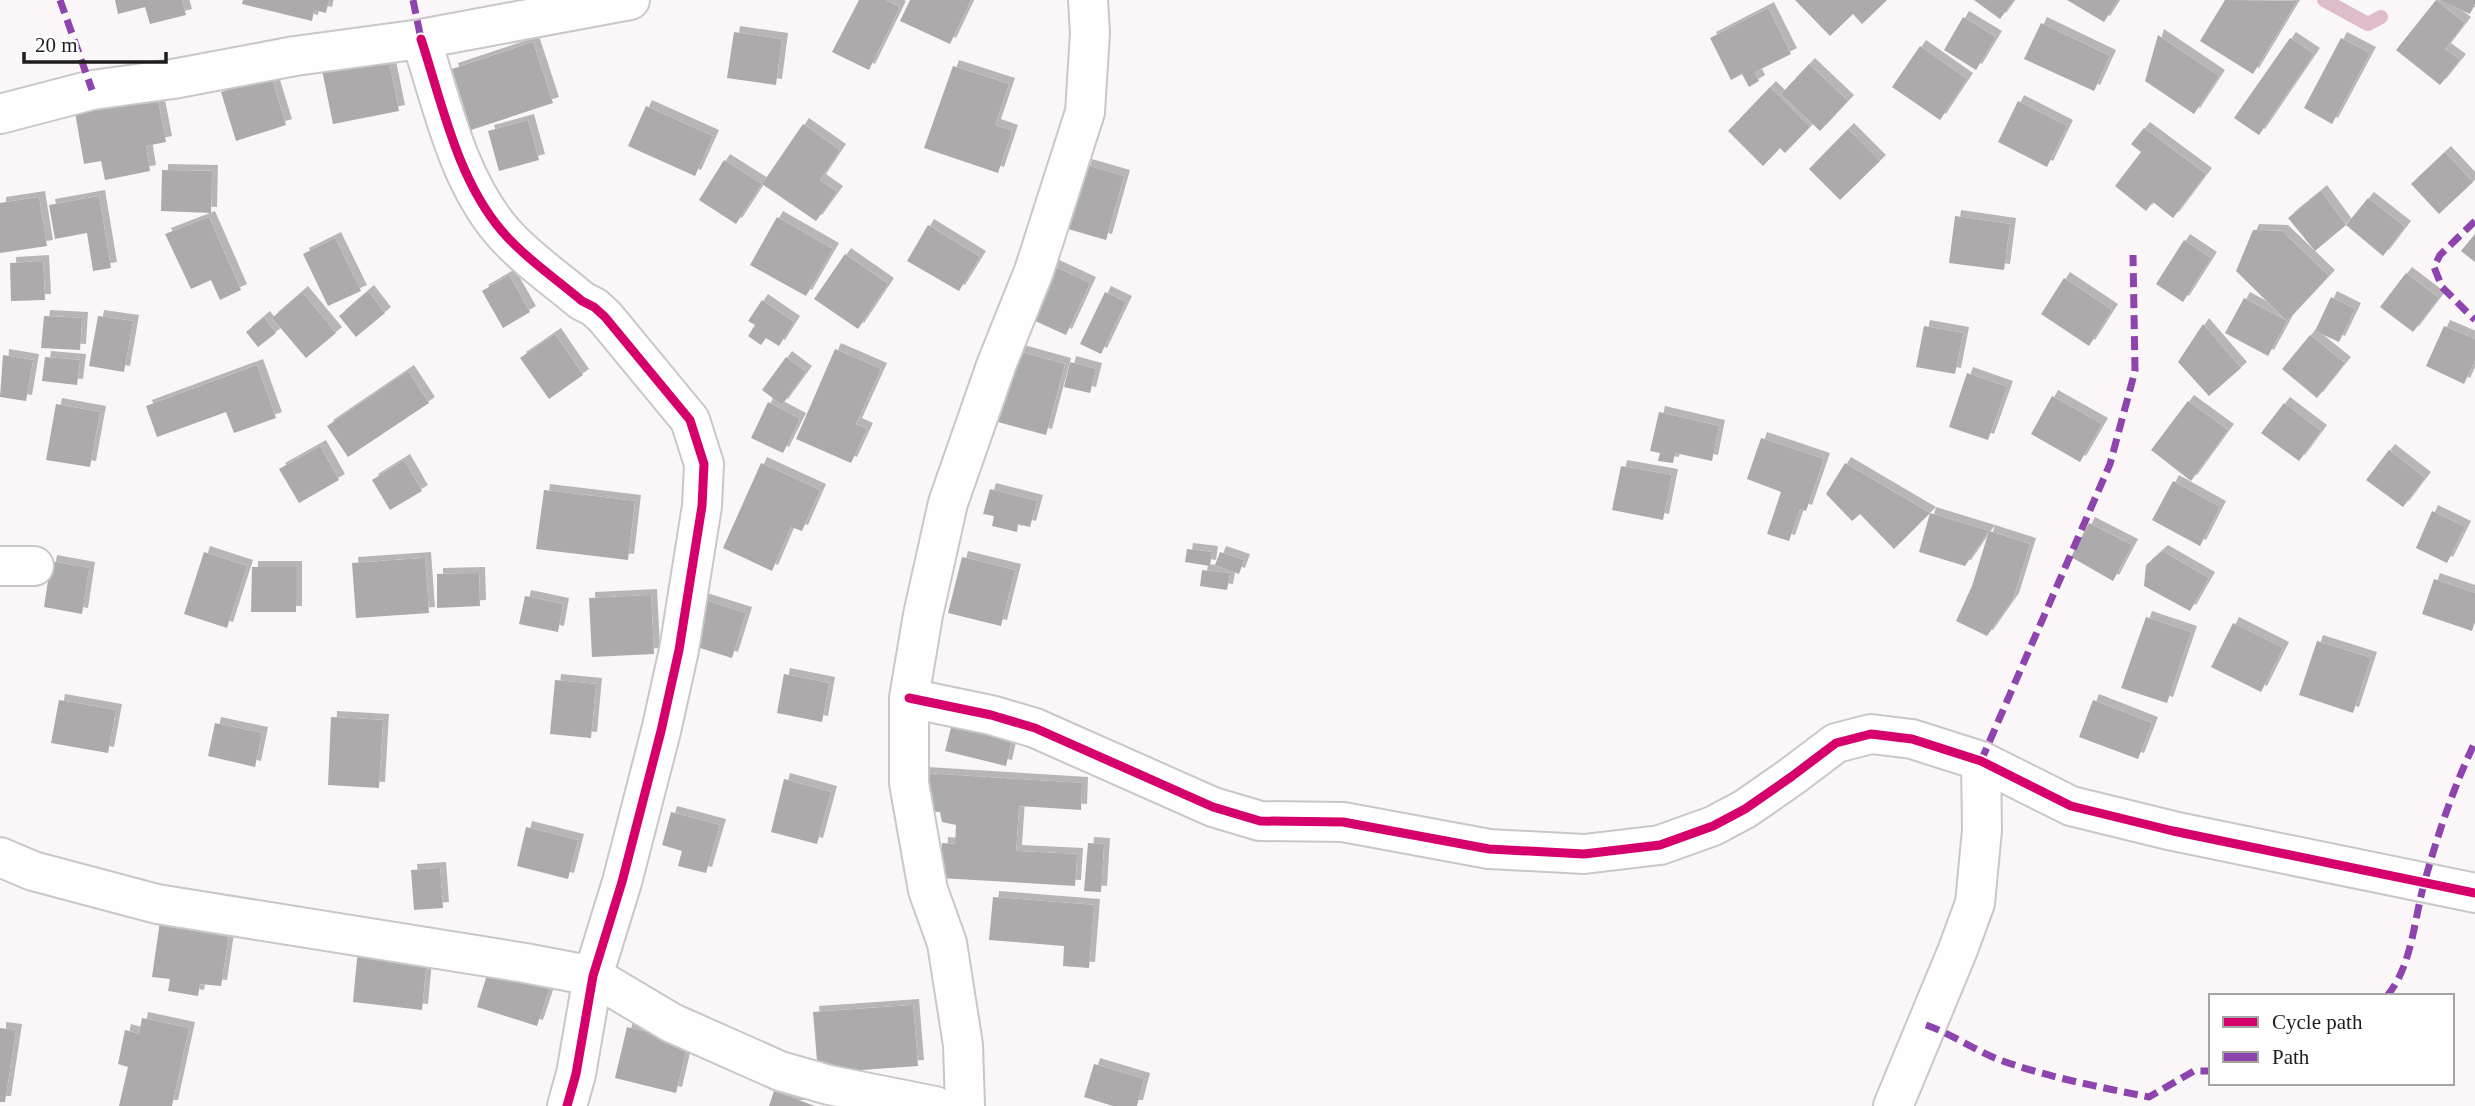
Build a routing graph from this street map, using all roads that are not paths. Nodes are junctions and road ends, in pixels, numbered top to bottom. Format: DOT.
graph roads {
  1 [pos="630,0"];
  2 [pos="1088,0"];
  3 [pos="421,39"];
  4 [pos="0,114"];
  5 [pos="909,698"];
  6 [pos="1982,761"];
  7 [pos="0,857"];
  8 [pos="2475,893"];
  9 [pos="593,976"];
  10 [pos="567,1106"];
  11 [pos="935,1106"];
  12 [pos="965,1106"];
  13 [pos="1893,1106"];
  1 -- 3 [label="street"];
  2 -- 5 [label="street"];
  3 -- 4 [label="street"];
  3 -- 9 [label="street"];
  5 -- 6 [label="street"];
  5 -- 12 [label="street"];
  6 -- 8 [label="street"];
  6 -- 13 [label="street"];
  7 -- 9 [label="street"];
  9 -- 10 [label="street"];
  9 -- 11 [label="street"];
}
